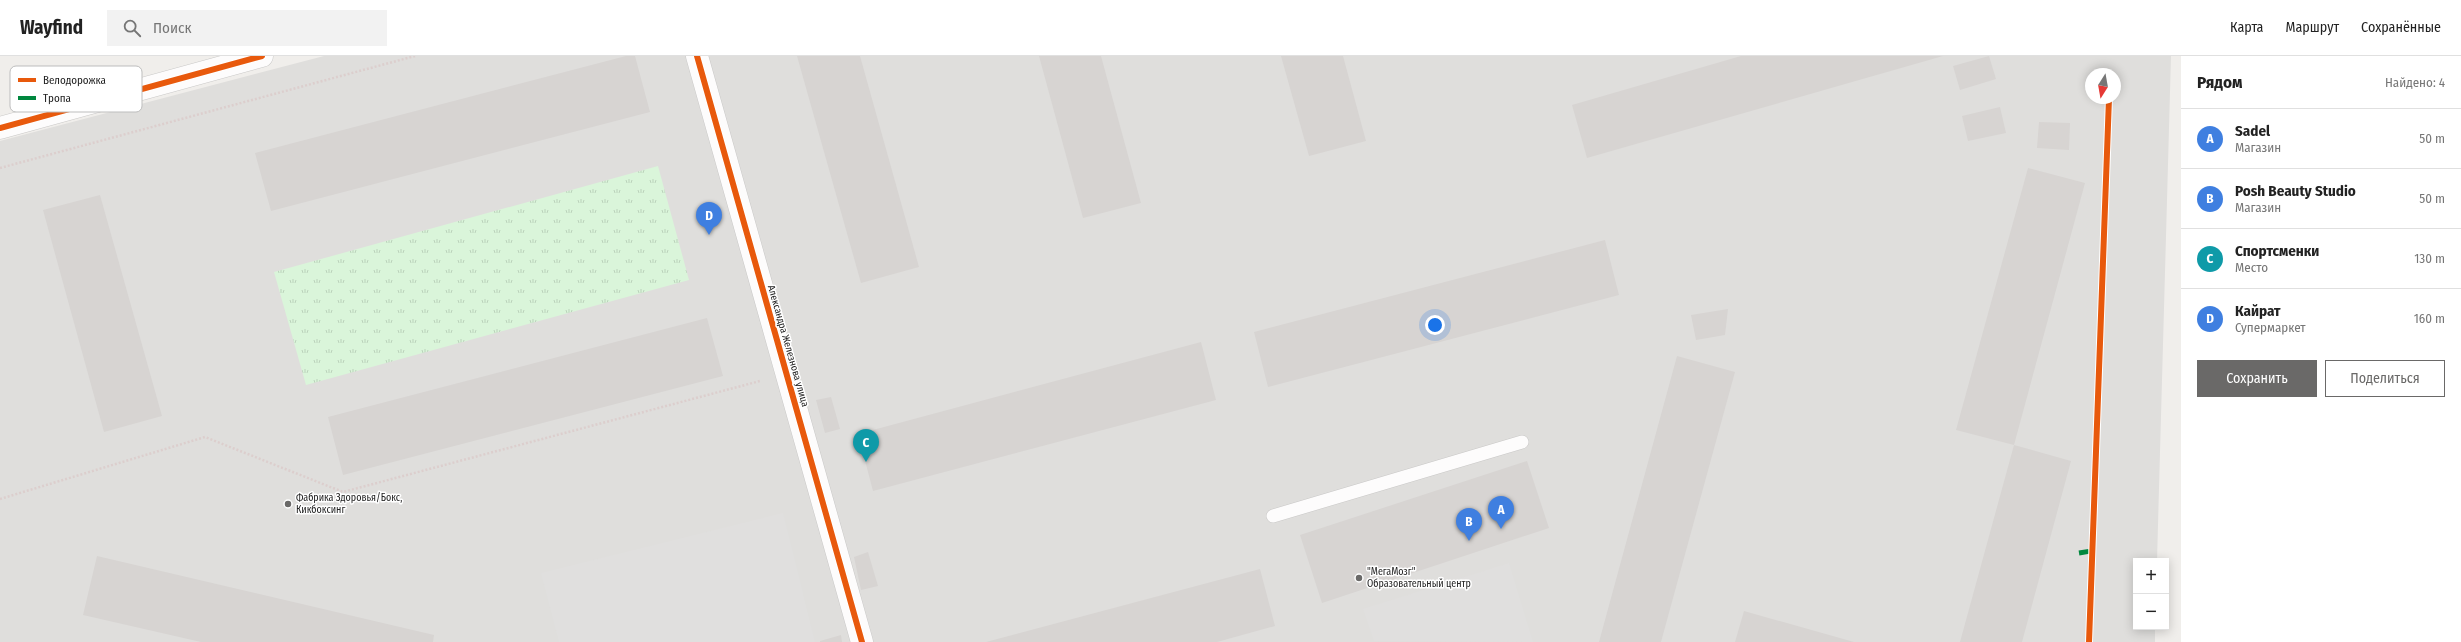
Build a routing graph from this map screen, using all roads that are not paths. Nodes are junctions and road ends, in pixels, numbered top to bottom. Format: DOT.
graph roads {
  1 [pos="262,56"];
  2 [pos="696,56"];
  3 [pos="142,89"];
  4 [pos="58,112"];
  5 [pos="0,128"];
  6 [pos="1522,442"];
  7 [pos="1273,516"];
  8 [pos="862,642"];
  1 -- 3 [label="street"];
  2 -- 8 [label="street, Александра Железнова улица"];
  4 -- 5 [label="street"];
  6 -- 7 [label="lane"];
}
